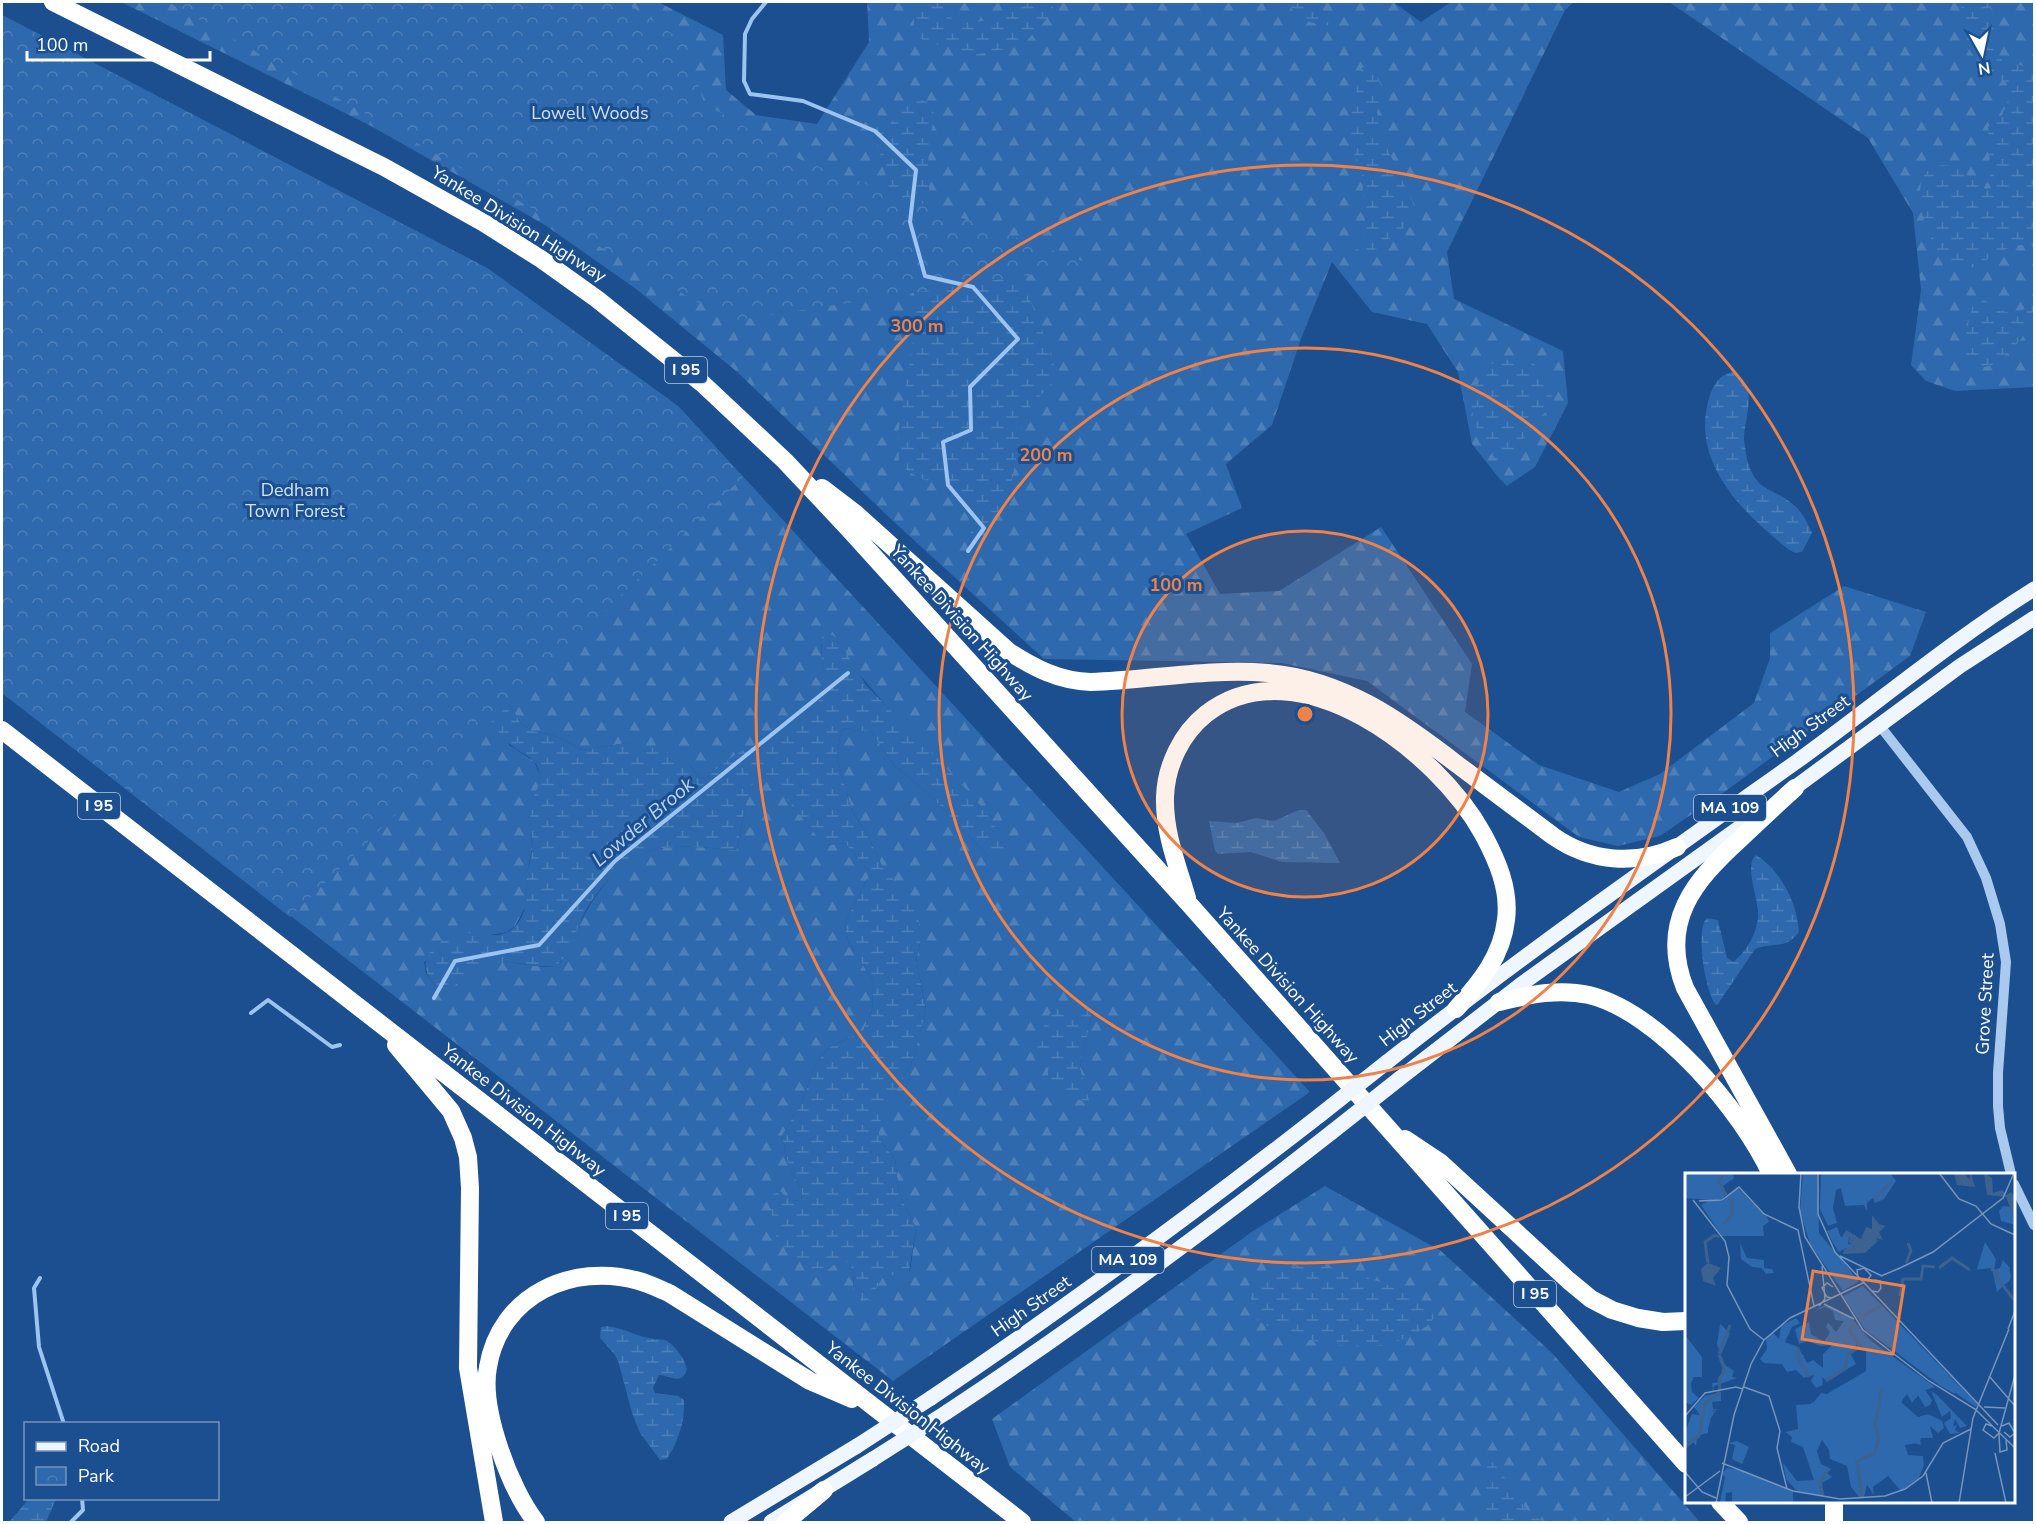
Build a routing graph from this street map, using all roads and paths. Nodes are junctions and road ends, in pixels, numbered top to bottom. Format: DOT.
graph roads {
  1 [pos="53,2"];
  2 [pos="785,461"];
  3 [pos="2034,590"];
  4 [pos="2034,618"];
  5 [pos="1880,726"];
  6 [pos="2,730"];
  7 [pos="1795,788"];
  8 [pos="1677,847"];
  9 [pos="1190,905"];
  10 [pos="1499,1002"];
  11 [pos="1456,1009"];
  12 [pos="378,1023"];
  13 [pos="1384,1125"];
  14 [pos="1770,1173"];
  15 [pos="1787,1173"];
  16 [pos="2011,1173"];
  17 [pos="2015,1188"];
  18 [pos="2034,1225"];
  19 [pos="1685,1321"];
  20 [pos="876,1410"];
  21 [pos="1685,1463"];
  22 [pos="824,1490"];
  23 [pos="996,1503"];
  24 [pos="1721,1503"];
  25 [pos="1834,1503"];
  26 [pos="494,1522"];
  27 [pos="536,1522"];
  28 [pos="731,1522"];
  29 [pos="771,1522"];
  30 [pos="786,1522"];
  31 [pos="1012,1522"];
  32 [pos="1022,1522"];
  33 [pos="1739,1522"];
  34 [pos="1834,1522"];
  1 -- 2 [label="highway, Yankee Division Highway / I 95"];
  2 -- 8 [label="highway"];
  2 -- 9 [label="highway, Yankee Division Highway / I 95"];
  3 -- 8 [label="main road, High Street / MA 109"];
  4 -- 5 [label="main road, MA 109"];
  5 -- 7 [label="main road, MA 109"];
  5 -- 16 [label="street, Grove Street"];
  6 -- 12 [label="highway, Yankee Division Highway / I 95"];
  7 -- 10 [label="main road, MA 109"];
  7 -- 15 [label="highway"];
  8 -- 11 [label="main road, High Street / MA 109"];
  9 -- 11 [label="highway"];
  9 -- 13 [label="highway, Yankee Division Highway / I 95"];
  10 -- 14 [label="highway"];
  10 -- 22 [label="main road, MA 109, bridge"];
  11 -- 28 [label="main road, High Street / MA 109, bridge"];
  12 -- 20 [label="highway, Yankee Division Highway / I 95"];
  12 -- 26 [label="highway"];
  13 -- 19 [label="highway"];
  13 -- 21 [label="highway, Yankee Division Highway / I 95"];
  17 -- 18 [label="street"];
  20 -- 23 [label="highway, Yankee Division Highway / I 95"];
  20 -- 27 [label="highway"];
  22 -- 29 [label="main road, MA 109"];
  22 -- 30 [label="highway"];
  23 -- 31 [label="highway"];
  23 -- 32 [label="highway, Yankee Division Highway / I 95"];
  24 -- 33 [label="highway"];
  25 -- 34 [label="highway"];
}
